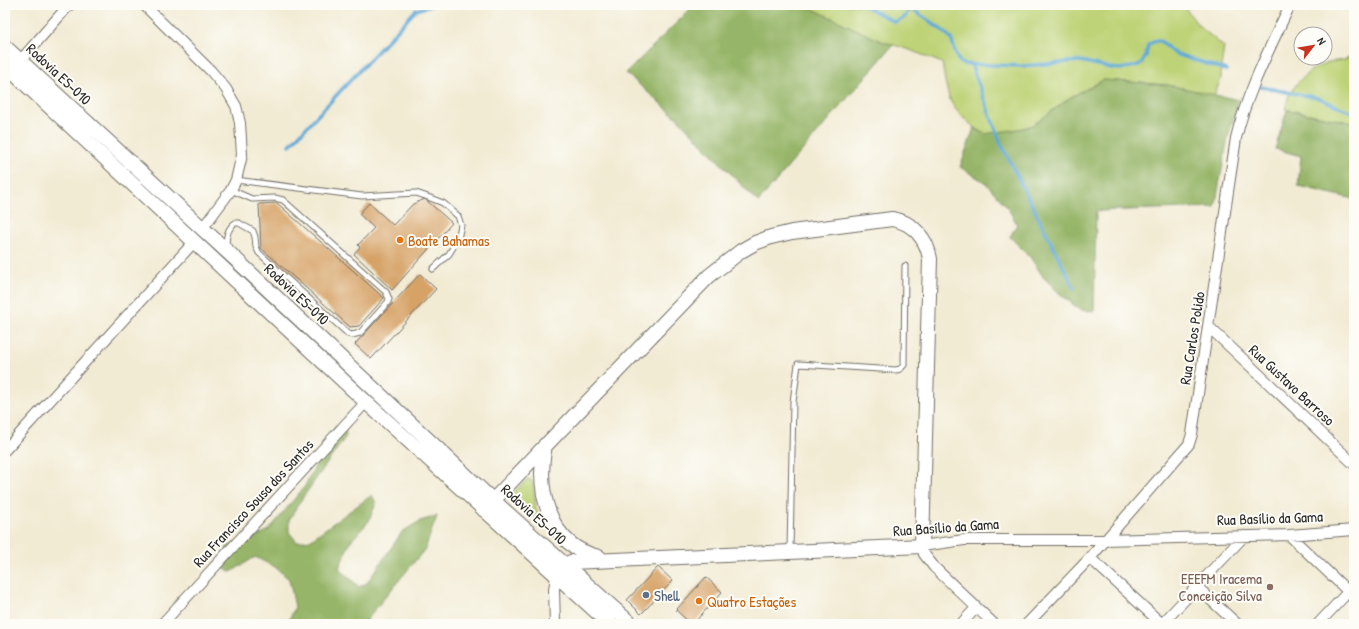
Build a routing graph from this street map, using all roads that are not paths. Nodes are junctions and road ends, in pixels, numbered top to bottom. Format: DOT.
graph roads {
  1 [pos="69,5"];
  2 [pos="144,5"];
  3 [pos="1290,5"];
  4 [pos="5,47"];
  5 [pos="10,67"];
  6 [pos="236,180"];
  7 [pos="231,190"];
  8 [pos="202,229"];
  9 [pos="194,242"];
  10 [pos="229,253"];
  11 [pos="905,266"];
  12 [pos="433,269"];
  13 [pos="1209,328"];
  14 [pos="366,402"];
  15 [pos="546,445"];
  16 [pos="5,450"];
  17 [pos="1354,464"];
  18 [pos="489,505"];
  19 [pos="1354,530"];
  20 [pos="1289,535"];
  21 [pos="1244,536"];
  22 [pos="1105,540"];
  23 [pos="922,546"];
  24 [pos="790,552"];
  25 [pos="1090,558"];
  26 [pos="609,560"];
  27 [pos="561,570"];
  28 [pos="1197,587"];
  29 [pos="1351,594"];
  30 [pos="976,608"];
  31 [pos="162,624"];
  32 [pos="555,624"];
  33 [pos="610,624"];
  34 [pos="631,624"];
  35 [pos="961,624"];
  36 [pos="994,624"];
  37 [pos="1027,624"];
  38 [pos="1162,624"];
  39 [pos="1237,624"];
  40 [pos="1318,624"];
  1 -- 5 [label="street"];
  2 -- 6 [label="street"];
  3 -- 13 [label="street, Rua Carlos Polido"];
  4 -- 5 [label="main road, Rodovia ES-010"];
  5 -- 8 [label="main road, Rodovia ES-010"];
  5 -- 9 [label="main road, Rodovia ES-010"];
  6 -- 7 [label="street"];
  6 -- 12 [label="lane"];
  7 -- 8 [label="street"];
  7 -- 10 [label="lane"];
  8 -- 10 [label="main road, Rodovia ES-010"];
  9 -- 14 [label="main road, Rodovia ES-010"];
  9 -- 16 [label="street"];
  10 -- 18 [label="main road, Rodovia ES-010"];
  11 -- 24 [label="lane"];
  13 -- 17 [label="street, Rua Gustavo Barroso"];
  13 -- 22 [label="street, Rua Carlos Polido"];
  14 -- 18 [label="main road, Rodovia ES-010"];
  14 -- 31 [label="street, Rua Francisco Sousa dos Santos"];
  15 -- 18 [label="main road"];
  15 -- 23 [label="main road"];
  15 -- 26 [label="main road"];
  18 -- 27 [label="main road, Rodovia ES-010"];
  19 -- 20 [label="street, Rua Basílio da Gama"];
  20 -- 21 [label="street, Rua Basílio da Gama"];
  20 -- 29 [label="street"];
  21 -- 22 [label="street, Rua Basílio da Gama"];
  21 -- 28 [label="street"];
  22 -- 23 [label="street, Rua Basílio da Gama"];
  22 -- 25 [label="street, Rua Carlos Polido"];
  23 -- 24 [label="main road, Rua Basílio da Gama"];
  23 -- 30 [label="street"];
  24 -- 26 [label="main road, Rua Basílio da Gama"];
  25 -- 37 [label="street, Rua Carlos Polido"];
  25 -- 38 [label="street"];
  26 -- 27 [label="main road, Rua Basílio da Gama"];
  27 -- 32 [label="street"];
  27 -- 33 [label="main road, Rodovia ES-010"];
  27 -- 34 [label="main road, Rodovia ES-010"];
  28 -- 38 [label="street"];
  28 -- 39 [label="street"];
  29 -- 40 [label="street"];
  30 -- 35 [label="street"];
  30 -- 36 [label="street"];
}
